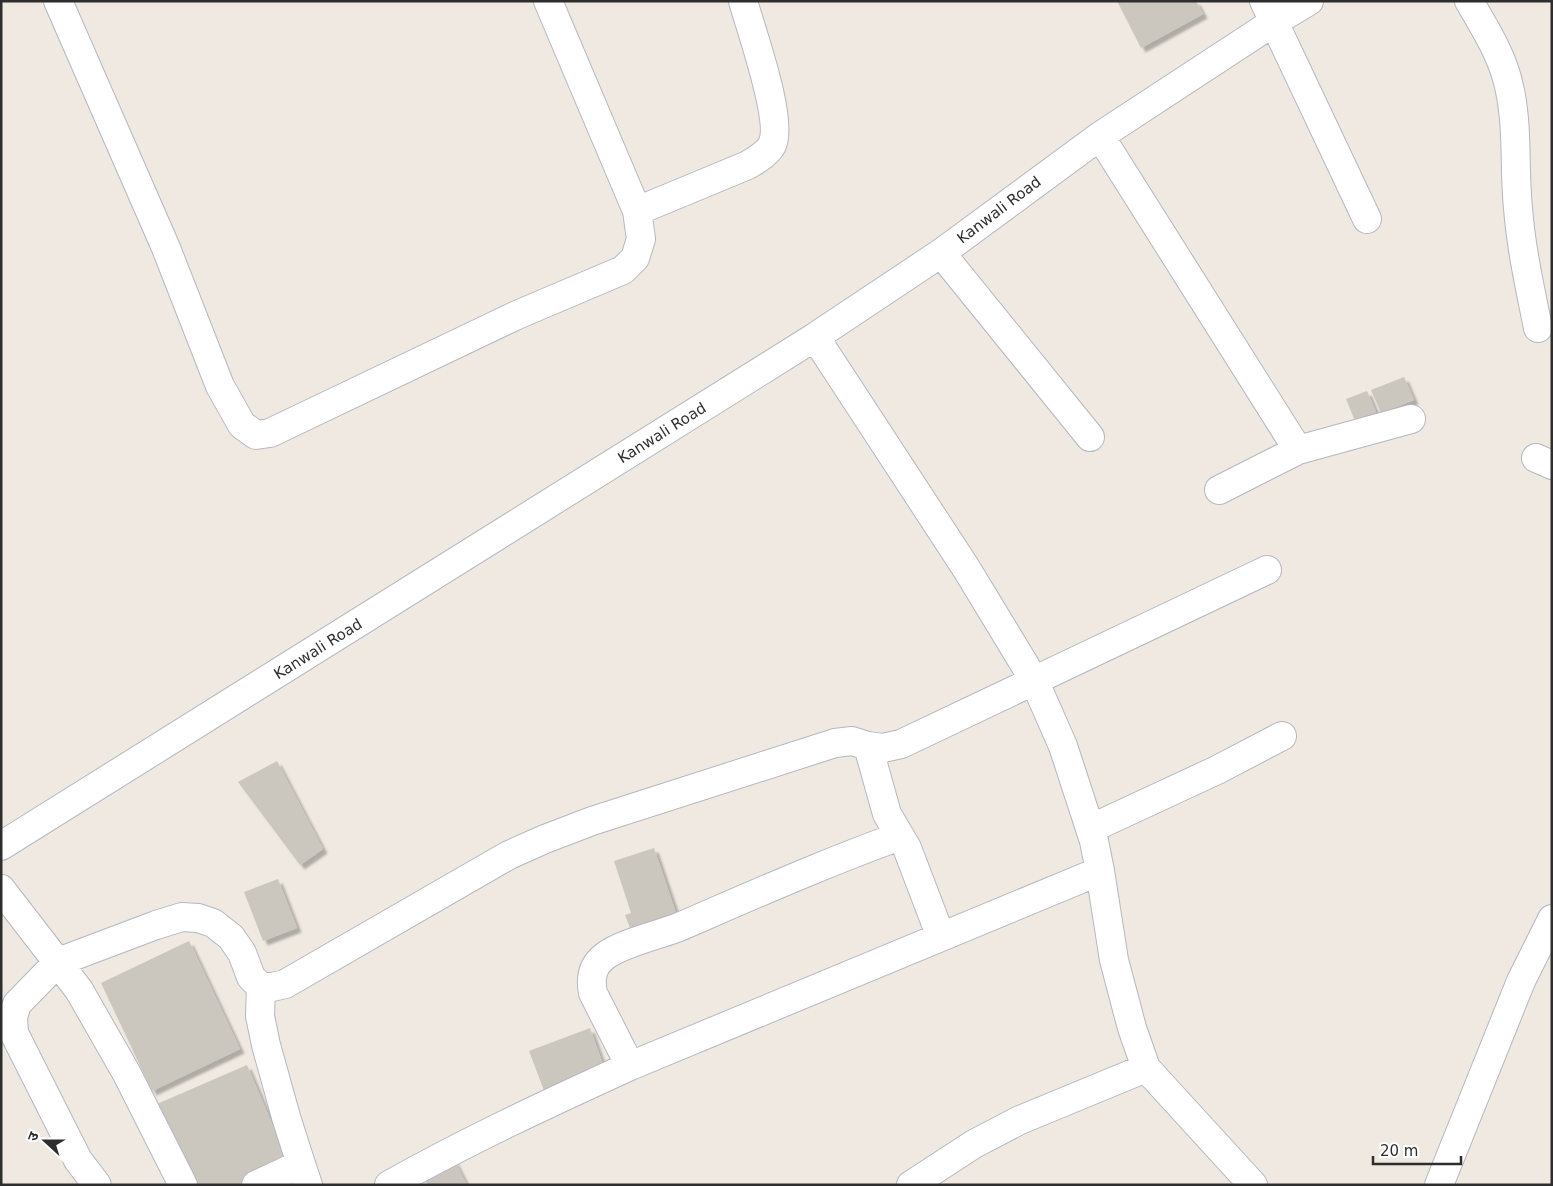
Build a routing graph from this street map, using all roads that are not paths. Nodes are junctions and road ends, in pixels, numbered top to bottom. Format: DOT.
graph roads {
  1 [pos="58,1"];
  2 [pos="548,1"];
  3 [pos="742,1"];
  4 [pos="1309,1"];
  5 [pos="1469,1"];
  6 [pos="1269,11"];
  7 [pos="1100,136"];
  8 [pos="638,211"];
  9 [pos="1367,219"];
  10 [pos="941,253"];
  11 [pos="1538,328"];
  12 [pos="815,337"];
  13 [pos="1411,419"];
  14 [pos="1090,437"];
  15 [pos="1298,450"];
  16 [pos="1219,490"];
  17 [pos="1266,570"];
  18 [pos="1034,680"];
  19 [pos="1282,736"];
  20 [pos="868,746"];
  21 [pos="1090,829"];
  22 [pos="900,836"];
  23 [pos="3,841"];
  24 [pos="1100,871"];
  25 [pos="1,889"];
  26 [pos="1552,919"];
  27 [pos="941,937"];
  28 [pos="58,962"];
  29 [pos="261,986"];
  30 [pos="630,1066"];
  31 [pos="1146,1068"];
  32 [pos="305,1174"];
  33 [pos="97,1185"];
  34 [pos="183,1185"];
  35 [pos="256,1185"];
  36 [pos="389,1185"];
  37 [pos="911,1185"];
  38 [pos="1253,1185"];
  39 [pos="1439,1185"];
  1 -- 8 [label="street"];
  2 -- 8 [label="street"];
  3 -- 8 [label="street"];
  4 -- 6 [label="street, Kanwali Road"];
  5 -- 11 [label="street"];
  6 -- 7 [label="street, Kanwali Road"];
  6 -- 9 [label="street"];
  7 -- 10 [label="street, Kanwali Road"];
  7 -- 15 [label="street"];
  10 -- 12 [label="street, Kanwali Road"];
  10 -- 14 [label="street"];
  12 -- 18 [label="street"];
  12 -- 23 [label="street, Kanwali Road"];
  13 -- 15 [label="street"];
  15 -- 16 [label="street"];
  17 -- 18 [label="street"];
  18 -- 20 [label="street"];
  18 -- 21 [label="street"];
  19 -- 21 [label="street"];
  20 -- 22 [label="street"];
  20 -- 29 [label="street"];
  21 -- 24 [label="street"];
  22 -- 27 [label="street"];
  22 -- 30 [label="street"];
  24 -- 27 [label="street"];
  24 -- 31 [label="street"];
  25 -- 28 [label="street"];
  26 -- 39 [label="street"];
  27 -- 30 [label="street"];
  28 -- 29 [label="street"];
  28 -- 33 [label="street"];
  28 -- 34 [label="street"];
  29 -- 32 [label="street"];
  30 -- 36 [label="street"];
  31 -- 37 [label="street"];
  31 -- 38 [label="street"];
  32 -- 35 [label="street"];
}
